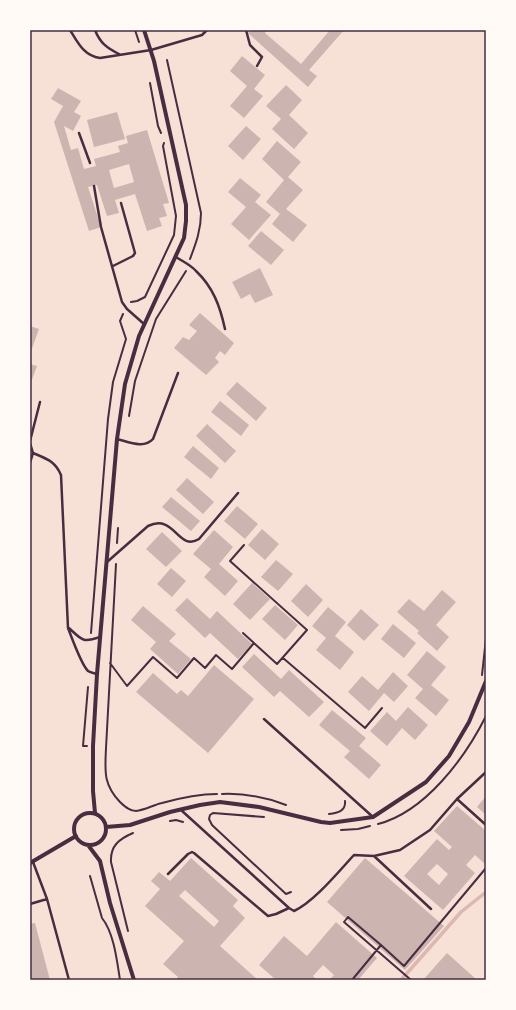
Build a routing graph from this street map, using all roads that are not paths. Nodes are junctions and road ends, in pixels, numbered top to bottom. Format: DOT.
graph roads {
  1 [pos="70,30"];
  2 [pos="95,30"];
  3 [pos="144,30"];
  4 [pos="207,30"];
  5 [pos="246,30"];
  6 [pos="151,50"];
  7 [pos="119,54"];
  8 [pos="257,66"];
  9 [pos="79,133"];
  10 [pos="90,163"];
  11 [pos="94,186"];
  12 [pos="121,203"];
  13 [pos="175,256"];
  14 [pos="113,266"];
  15 [pos="144,324"];
  16 [pos="225,329"];
  17 [pos="178,373"];
  18 [pos="40,402"];
  19 [pos="117,439"];
  20 [pos="30,442"];
  21 [pos="33,453"];
  22 [pos="30,463"];
  23 [pos="238,493"];
  24 [pos="106,562"];
  25 [pos="68,628"];
  26 [pos="100,637"];
  27 [pos="97,674"];
  28 [pos="486,681"];
  29 [pos="264,719"];
  30 [pos="486,772"];
  31 [pos="457,799"];
  32 [pos="181,810"];
  33 [pos="96,813"];
  34 [pos="374,817"];
  35 [pos="486,824"];
  36 [pos="106,827"];
  37 [pos="76,836"];
  38 [pos="88,845"];
  39 [pos="374,856"];
  40 [pos="31,863"];
  41 [pos="168,874"];
  42 [pos="47,899"];
  43 [pos="30,904"];
  44 [pos="289,908"];
  45 [pos="431,909"];
  46 [pos="69,980"];
  47 [pos="134,980"];
  1 -- 7 [label="lane"];
  2 -- 7 [label="lane"];
  3 -- 6 [label="street"];
  4 -- 6 [label="lane"];
  5 -- 8 [label="lane"];
  6 -- 7 [label="lane"];
  6 -- 13 [label="street"];
  9 -- 10 [label="lane"];
  11 -- 14 [label="lane"];
  12 -- 14 [label="lane"];
  13 -- 15 [label="street"];
  13 -- 16 [label="lane"];
  14 -- 15 [label="lane"];
  15 -- 19 [label="street"];
  17 -- 19 [label="lane"];
  18 -- 20 [label="lane"];
  19 -- 24 [label="street"];
  20 -- 21 [label="lane"];
  21 -- 22 [label="lane"];
  21 -- 25 [label="lane"];
  23 -- 24 [label="lane"];
  24 -- 26 [label="street"];
  25 -- 26 [label="lane"];
  25 -- 27 [label="lane"];
  26 -- 27 [label="street"];
  27 -- 33 [label="street"];
  28 -- 34 [label="street"];
  29 -- 34 [label="lane"];
  30 -- 31 [label="lane"];
  31 -- 35 [label="lane"];
  31 -- 39 [label="lane"];
  32 -- 34 [label="street"];
  32 -- 36 [label="street"];
  32 -- 44 [label="lane"];
  33 -- 36 [label="street"];
  33 -- 37 [label="street"];
  36 -- 38 [label="street"];
  37 -- 38 [label="street"];
  37 -- 40 [label="street"];
  38 -- 47 [label="street"];
  39 -- 44 [label="lane"];
  39 -- 45 [label="lane"];
  40 -- 42 [label="lane"];
  41 -- 44 [label="lane"];
  42 -- 43 [label="lane"];
  42 -- 46 [label="lane"];
}
